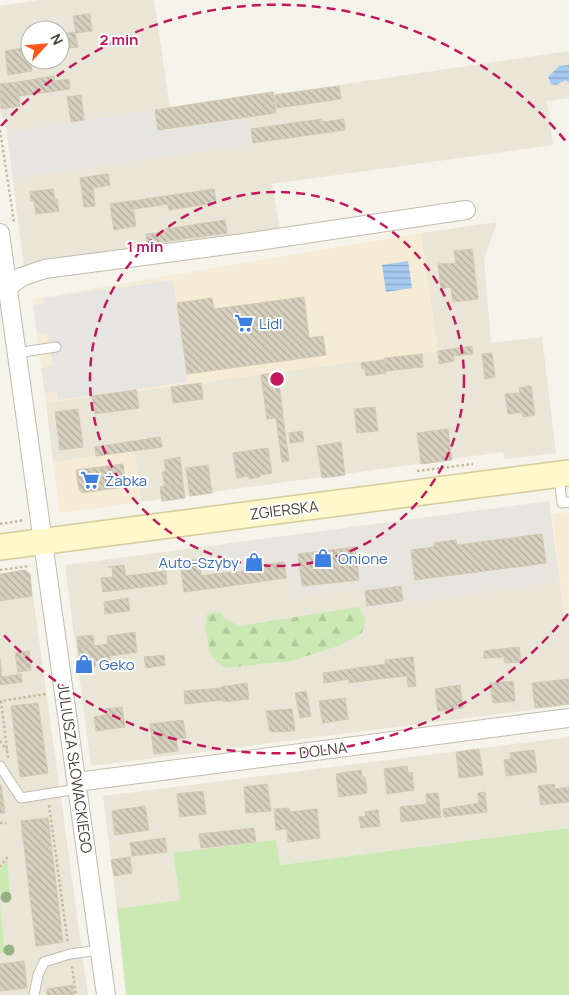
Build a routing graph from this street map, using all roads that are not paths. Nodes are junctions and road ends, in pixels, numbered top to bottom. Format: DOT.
graph roads {
  1 [pos="466,210"];
  2 [pos="0,233"];
  3 [pos="8,287"];
  4 [pos="56,347"];
  5 [pos="16,353"];
  6 [pos="564,473"];
  7 [pos="569,502"];
  8 [pos="43,542"];
  9 [pos="0,547"];
  10 [pos="569,718"];
  11 [pos="0,766"];
  12 [pos="2,775"];
  13 [pos="77,786"];
  14 [pos="100,950"];
  15 [pos="34,995"];
  16 [pos="106,995"];
  1 -- 3 [label="street"];
  2 -- 3 [label="street, JULIUSZA SŁOWACKIEGO"];
  3 -- 5 [label="street, JULIUSZA SŁOWACKIEGO"];
  4 -- 5 [label="lane"];
  5 -- 8 [label="street, JULIUSZA SŁOWACKIEGO"];
  6 -- 7 [label="lane"];
  6 -- 8 [label="main road, ZGIERSKA"];
  8 -- 9 [label="main road, ZGIERSKA"];
  8 -- 13 [label="street, JULIUSZA SŁOWACKIEGO"];
  10 -- 13 [label="street, DOLNA"];
  11 -- 12 [label="lane"];
  12 -- 13 [label="lane"];
  13 -- 14 [label="street, JULIUSZA SŁOWACKIEGO"];
  14 -- 15 [label="lane"];
  14 -- 16 [label="street, JULIUSZA SŁOWACKIEGO"];
}
